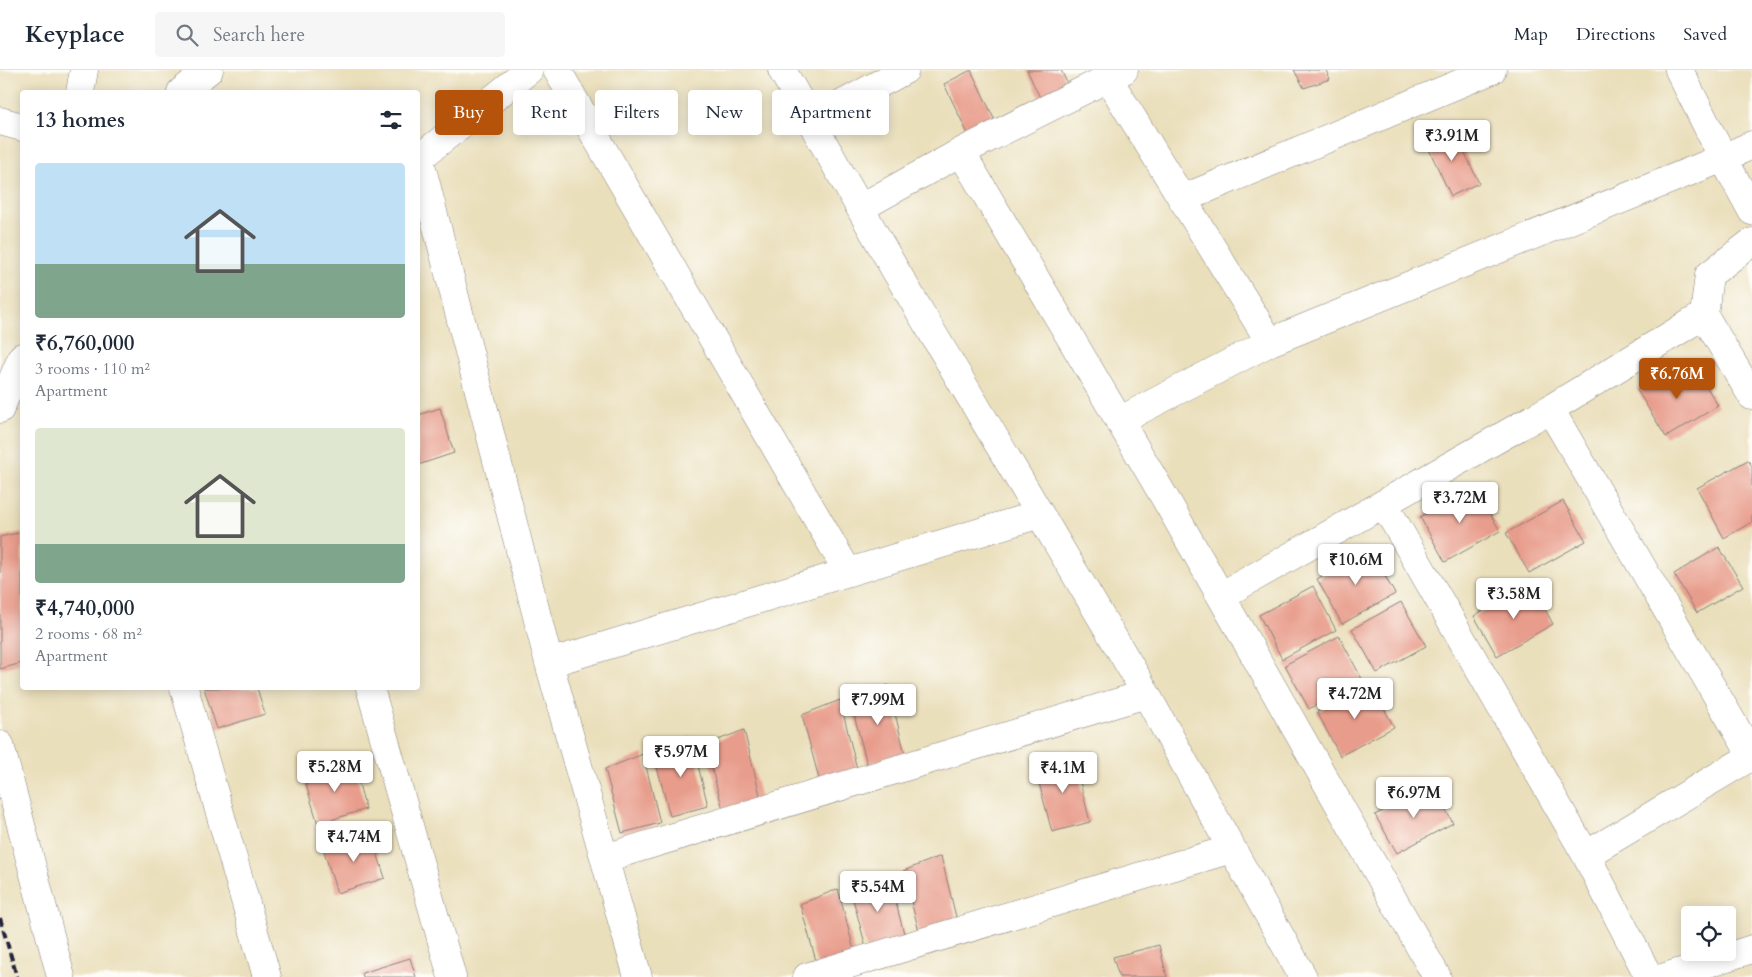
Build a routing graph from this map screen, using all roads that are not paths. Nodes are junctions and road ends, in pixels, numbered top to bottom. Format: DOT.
graph roads {
  1 [pos="84,70"];
  2 [pos="209,70"];
  3 [pos="529,70"];
  4 [pos="557,70"];
  5 [pos="782,70"];
  6 [pos="905,70"];
  7 [pos="1492,70"];
  8 [pos="1679,70"];
  9 [pos="1116,74"];
  10 [pos="80,90"];
  11 [pos="184,90"];
  12 [pos="793,90"];
  13 [pos="868,90"];
  14 [pos="0,121"];
  15 [pos="20,126"];
  16 [pos="819,135"];
  17 [pos="1752,145"];
  18 [pos="961,152"];
  19 [pos="420,156"];
  20 [pos="1723,158"];
  21 [pos="420,166"];
  22 [pos="1182,199"];
  23 [pos="860,208"];
  24 [pos="1752,211"];
  25 [pos="1752,242"];
  26 [pos="1704,315"];
  27 [pos="1270,342"];
  28 [pos="20,362"];
  29 [pos="1752,396"];
  30 [pos="0,408"];
  31 [pos="1550,409"];
  32 [pos="1119,421"];
  33 [pos="1384,504"];
  34 [pos="1040,514"];
  35 [pos="848,572"];
  36 [pos="1221,596"];
  37 [pos="549,663"];
  38 [pos="185,690"];
  39 [pos="371,690"];
  40 [pos="1146,694"];
  41 [pos="0,745"];
  42 [pos="1231,849"];
  43 [pos="1586,855"];
  44 [pos="605,858"];
  45 [pos="1752,949"];
  46 [pos="61,977"];
  47 [pos="267,977"];
  48 [pos="452,977"];
  49 [pos="638,977"];
  50 [pos="807,977"];
  51 [pos="1303,977"];
  52 [pos="1437,977"];
  53 [pos="1649,977"];
  54 [pos="1665,977"];
  1 -- 10 [label="street"];
  2 -- 11 [label="street"];
  3 -- 19 [label="street"];
  4 -- 35 [label="street"];
  5 -- 12 [label="street"];
  6 -- 13 [label="street"];
  7 -- 22 [label="street"];
  8 -- 20 [label="street"];
  9 -- 18 [label="street"];
  9 -- 22 [label="street"];
  14 -- 15 [label="street"];
  16 -- 23 [label="street"];
  17 -- 20 [label="street"];
  18 -- 23 [label="street"];
  18 -- 32 [label="street"];
  20 -- 24 [label="street"];
  20 -- 27 [label="street"];
  21 -- 37 [label="street"];
  22 -- 27 [label="street"];
  23 -- 34 [label="street"];
  25 -- 26 [label="street"];
  26 -- 29 [label="street"];
  26 -- 31 [label="street"];
  27 -- 32 [label="street"];
  28 -- 30 [label="street"];
  31 -- 33 [label="street"];
  31 -- 43 [label="street"];
  32 -- 36 [label="street"];
  33 -- 36 [label="street"];
  33 -- 43 [label="street"];
  34 -- 35 [label="street"];
  34 -- 40 [label="street"];
  35 -- 37 [label="street"];
  36 -- 52 [label="street"];
  37 -- 44 [label="street"];
  38 -- 47 [label="street"];
  39 -- 48 [label="street"];
  40 -- 42 [label="street"];
  40 -- 44 [label="street"];
  41 -- 46 [label="street"];
  42 -- 50 [label="street"];
  42 -- 51 [label="street"];
  43 -- 53 [label="street"];
  44 -- 49 [label="street"];
  45 -- 54 [label="street"];
}
